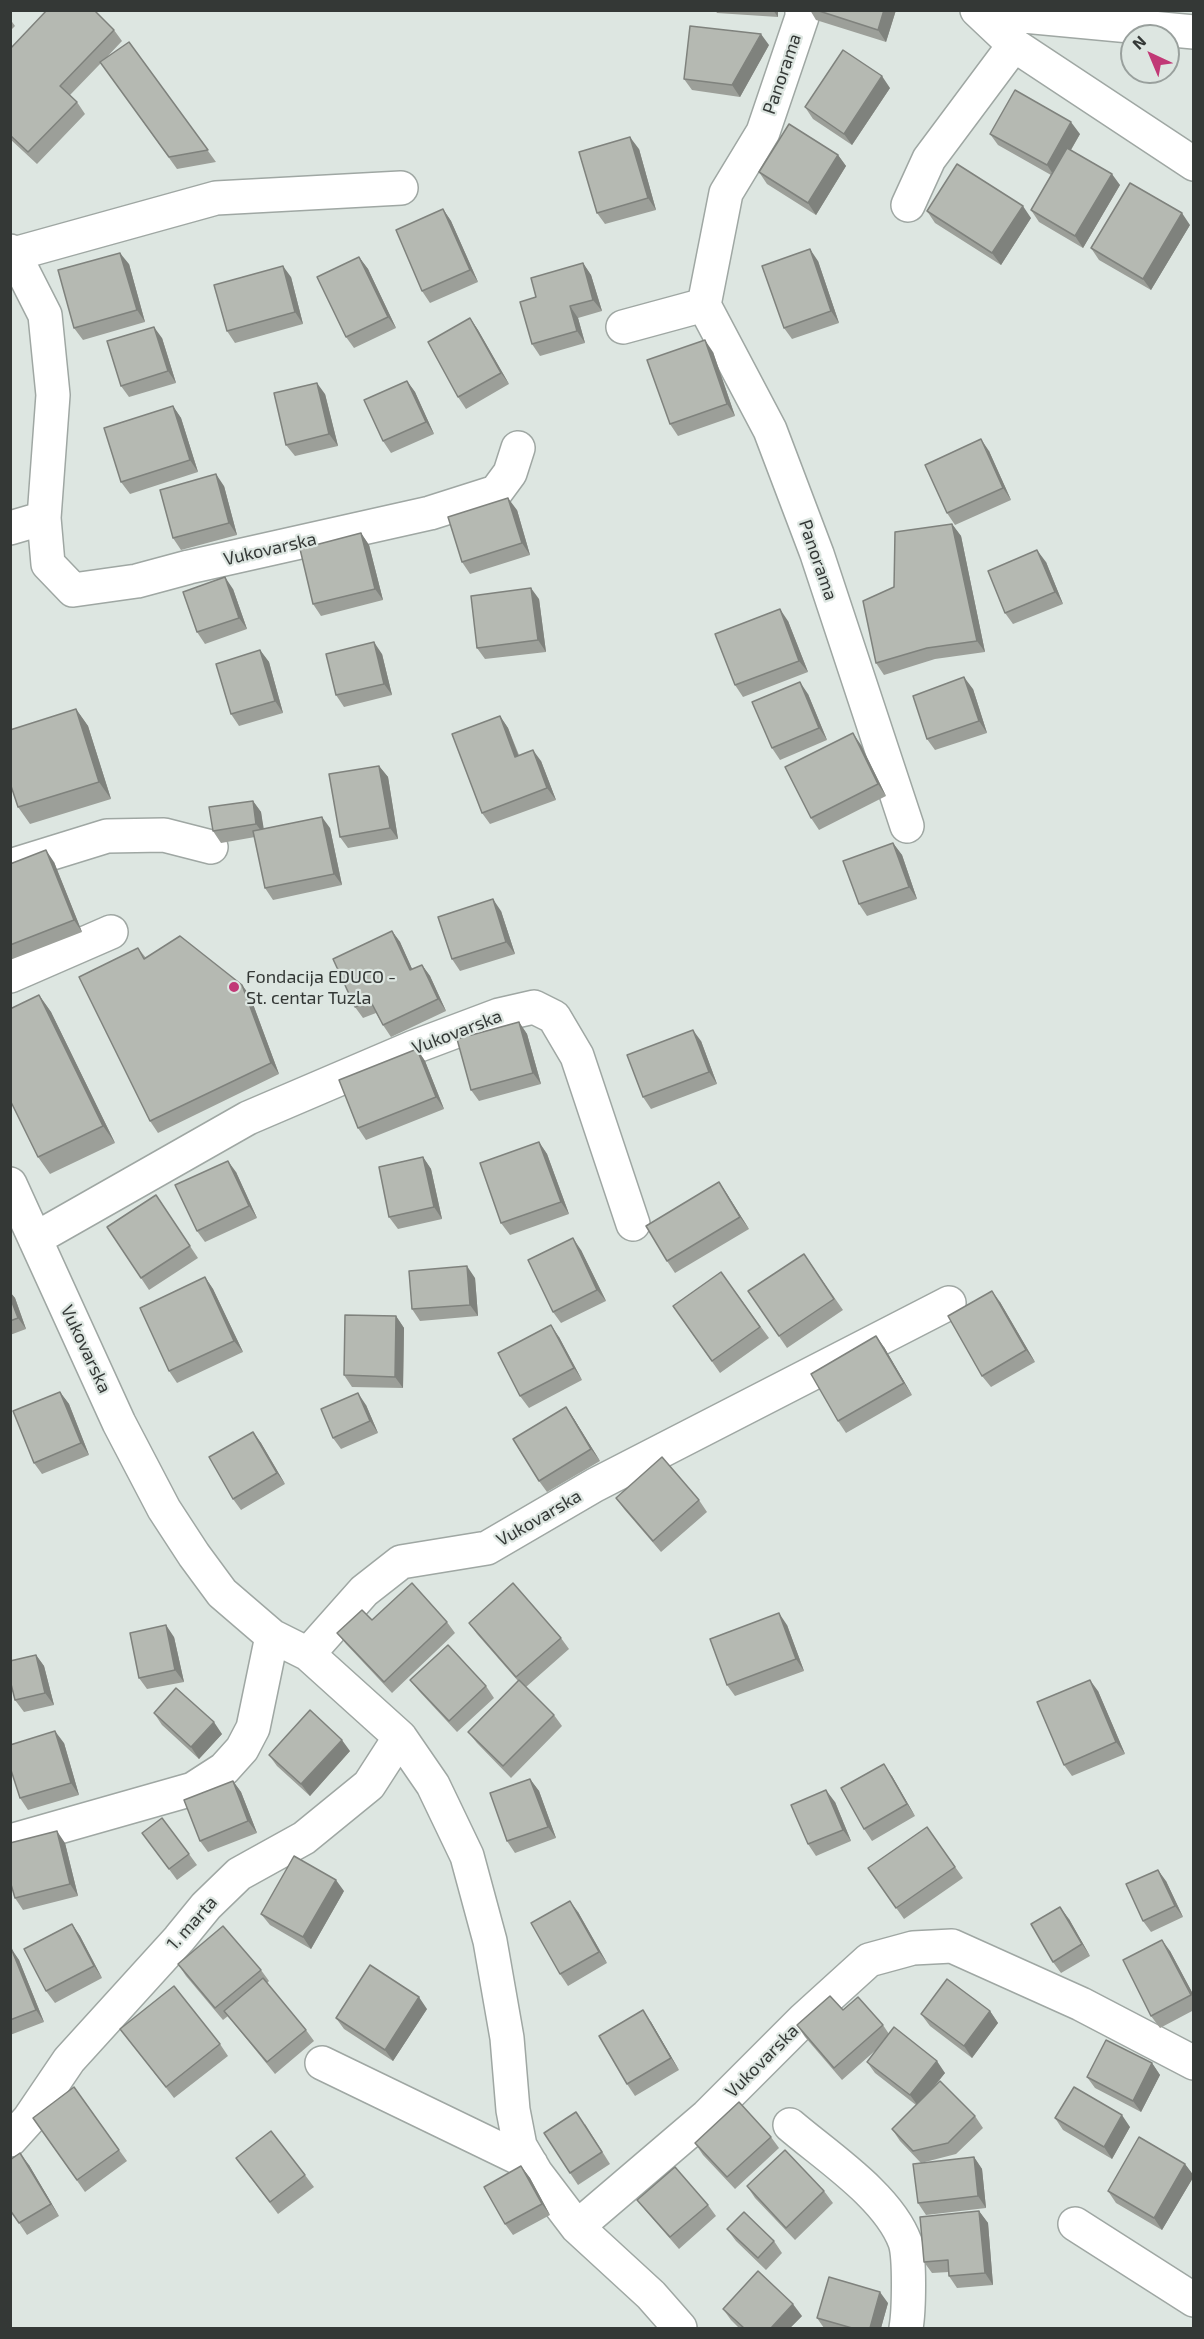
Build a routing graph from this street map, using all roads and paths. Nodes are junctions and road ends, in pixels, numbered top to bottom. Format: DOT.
graph roads {
  1 [pos="802,10"];
  2 [pos="979,11"];
  3 [pos="1194,32"];
  4 [pos="1014,45"];
  5 [pos="1194,164"];
  6 [pos="401,188"];
  7 [pos="908,205"];
  8 [pos="12,253"];
  9 [pos="704,305"];
  10 [pos="623,327"];
  11 [pos="518,448"];
  12 [pos="44,518"];
  13 [pos="10,528"];
  14 [pos="908,826"];
  15 [pos="211,847"];
  16 [pos="10,866"];
  17 [pos="111,932"];
  18 [pos="10,976"];
  19 [pos="10,1184"];
  20 [pos="633,1224"];
  21 [pos="35,1239"];
  22 [pos="949,1303"];
  23 [pos="272,1636"];
  24 [pos="308,1654"];
  25 [pos="399,1737"];
  26 [pos="10,1841"];
  27 [pos="322,2063"];
  28 [pos="1194,2063"];
  29 [pos="790,2125"];
  30 [pos="10,2140"];
  31 [pos="531,2164"];
  32 [pos="1075,2224"];
  33 [pos="577,2227"];
  34 [pos="1194,2300"];
  35 [pos="680,2328"];
  36 [pos="906,2328"];
  1 -- 9 [label="street, Panorama"];
  2 -- 3 [label="street"];
  2 -- 4 [label="street"];
  4 -- 5 [label="street"];
  4 -- 7 [label="street"];
  6 -- 8 [label="street, Vukovarska"];
  8 -- 12 [label="street, Vukovarska"];
  9 -- 10 [label="street"];
  9 -- 14 [label="street, Panorama"];
  11 -- 12 [label="street, Vukovarska"];
  12 -- 13 [label="street"];
  15 -- 16 [label="street"];
  17 -- 18 [label="street"];
  19 -- 21 [label="street, Vukovarska"];
  20 -- 21 [label="street, Vukovarska"];
  21 -- 23 [label="street, Vukovarska"];
  22 -- 24 [label="street, Vukovarska"];
  23 -- 24 [label="street, Vukovarska"];
  23 -- 26 [label="street"];
  24 -- 25 [label="street"];
  25 -- 30 [label="street, 1. marta"];
  25 -- 31 [label="street"];
  27 -- 31 [label="street"];
  28 -- 33 [label="street, Vukovarska"];
  29 -- 36 [label="street"];
  31 -- 33 [label="street"];
  32 -- 34 [label="street"];
  33 -- 35 [label="street"];
}
